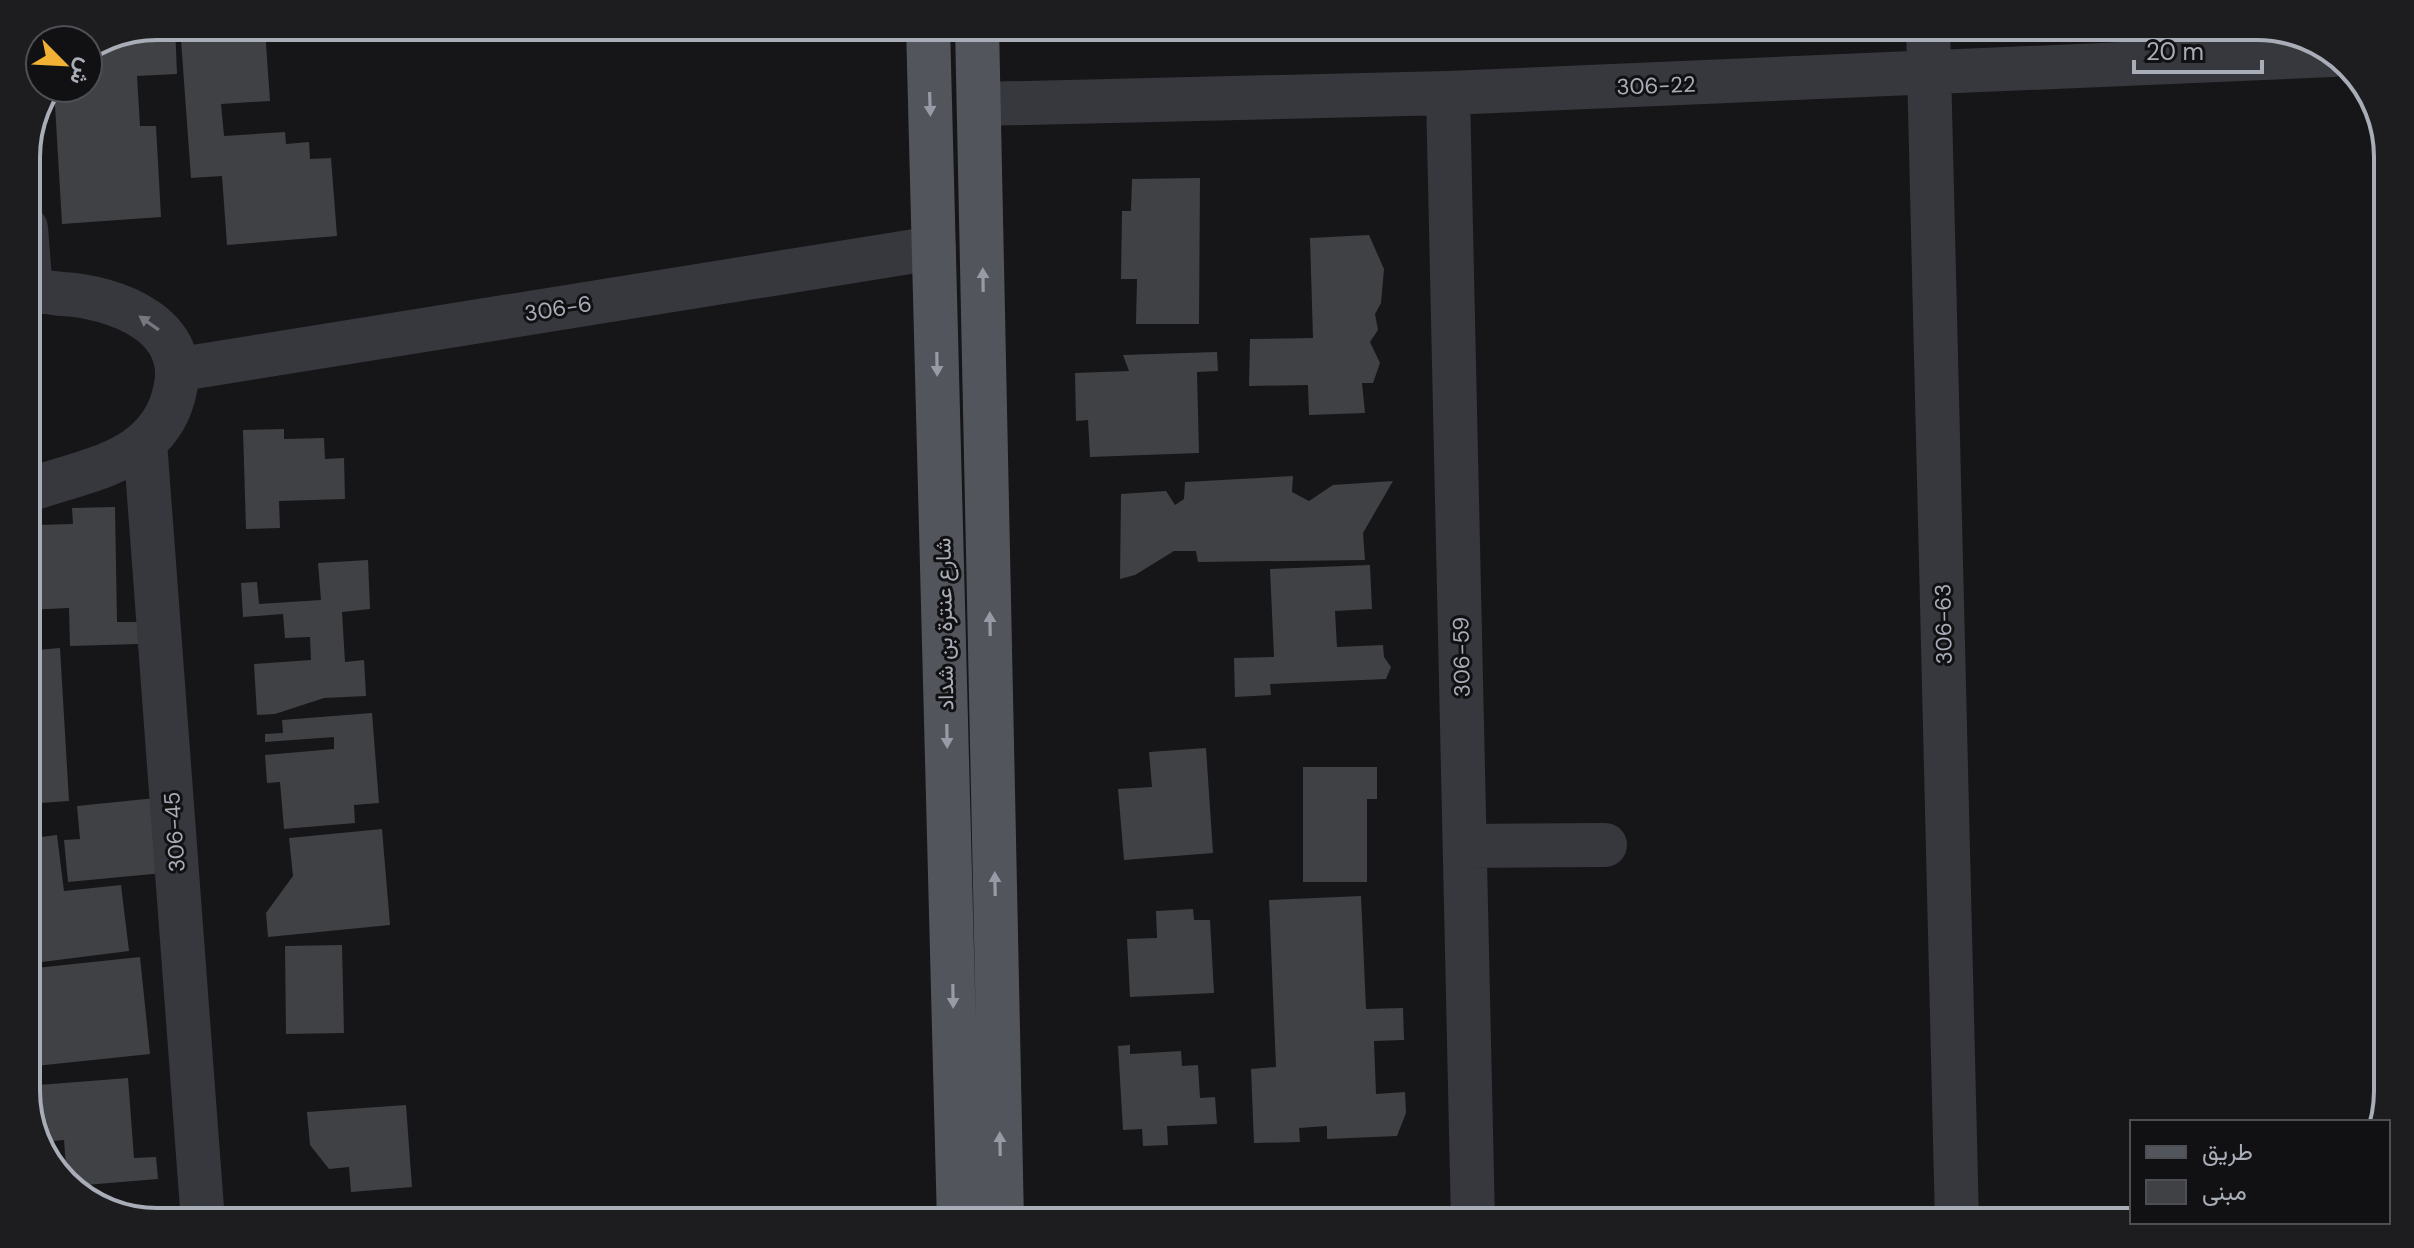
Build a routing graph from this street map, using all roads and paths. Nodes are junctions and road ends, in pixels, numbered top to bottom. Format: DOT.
graph roads {
  1 [pos="928,40"];
  2 [pos="977,40"];
  3 [pos="1929,40"];
  4 [pos="2315,56"];
  5 [pos="1930,73"];
  6 [pos="1448,93"];
  7 [pos="979,104"];
  8 [pos="934,248"];
  9 [pos="40,294"];
  10 [pos="181,369"];
  11 [pos="145,442"];
  12 [pos="40,486"];
  13 [pos="1605,845"];
  14 [pos="1465,846"];
  15 [pos="202,1208"];
  16 [pos="959,1208"];
  17 [pos="1002,1208"];
  18 [pos="1473,1208"];
  19 [pos="1957,1208"];
  1 -- 8 [label="main road, شارع عنترة بن شداد, one-way"];
  2 -- 7 [label="main road, شارع عنترة بن شداد"];
  3 -- 5 [label="street, 306-63"];
  4 -- 5 [label="street, 306-22"];
  5 -- 6 [label="street, 306-22"];
  5 -- 19 [label="street, 306-63"];
  6 -- 7 [label="street, 306-22"];
  6 -- 14 [label="street, 306-59"];
  17 -- 7 [label="main road, شارع عنترة بن شداد, one-way"];
  8 -- 10 [label="street, 306-6"];
  8 -- 16 [label="main road, شارع عنترة بن شداد, one-way"];
  10 -- 9 [label="street, one-way"];
  10 -- 11 [label="street"];
  11 -- 12 [label="street"];
  11 -- 15 [label="street, 306-45"];
  13 -- 14 [label="street"];
  14 -- 18 [label="street, 306-59"];
}
